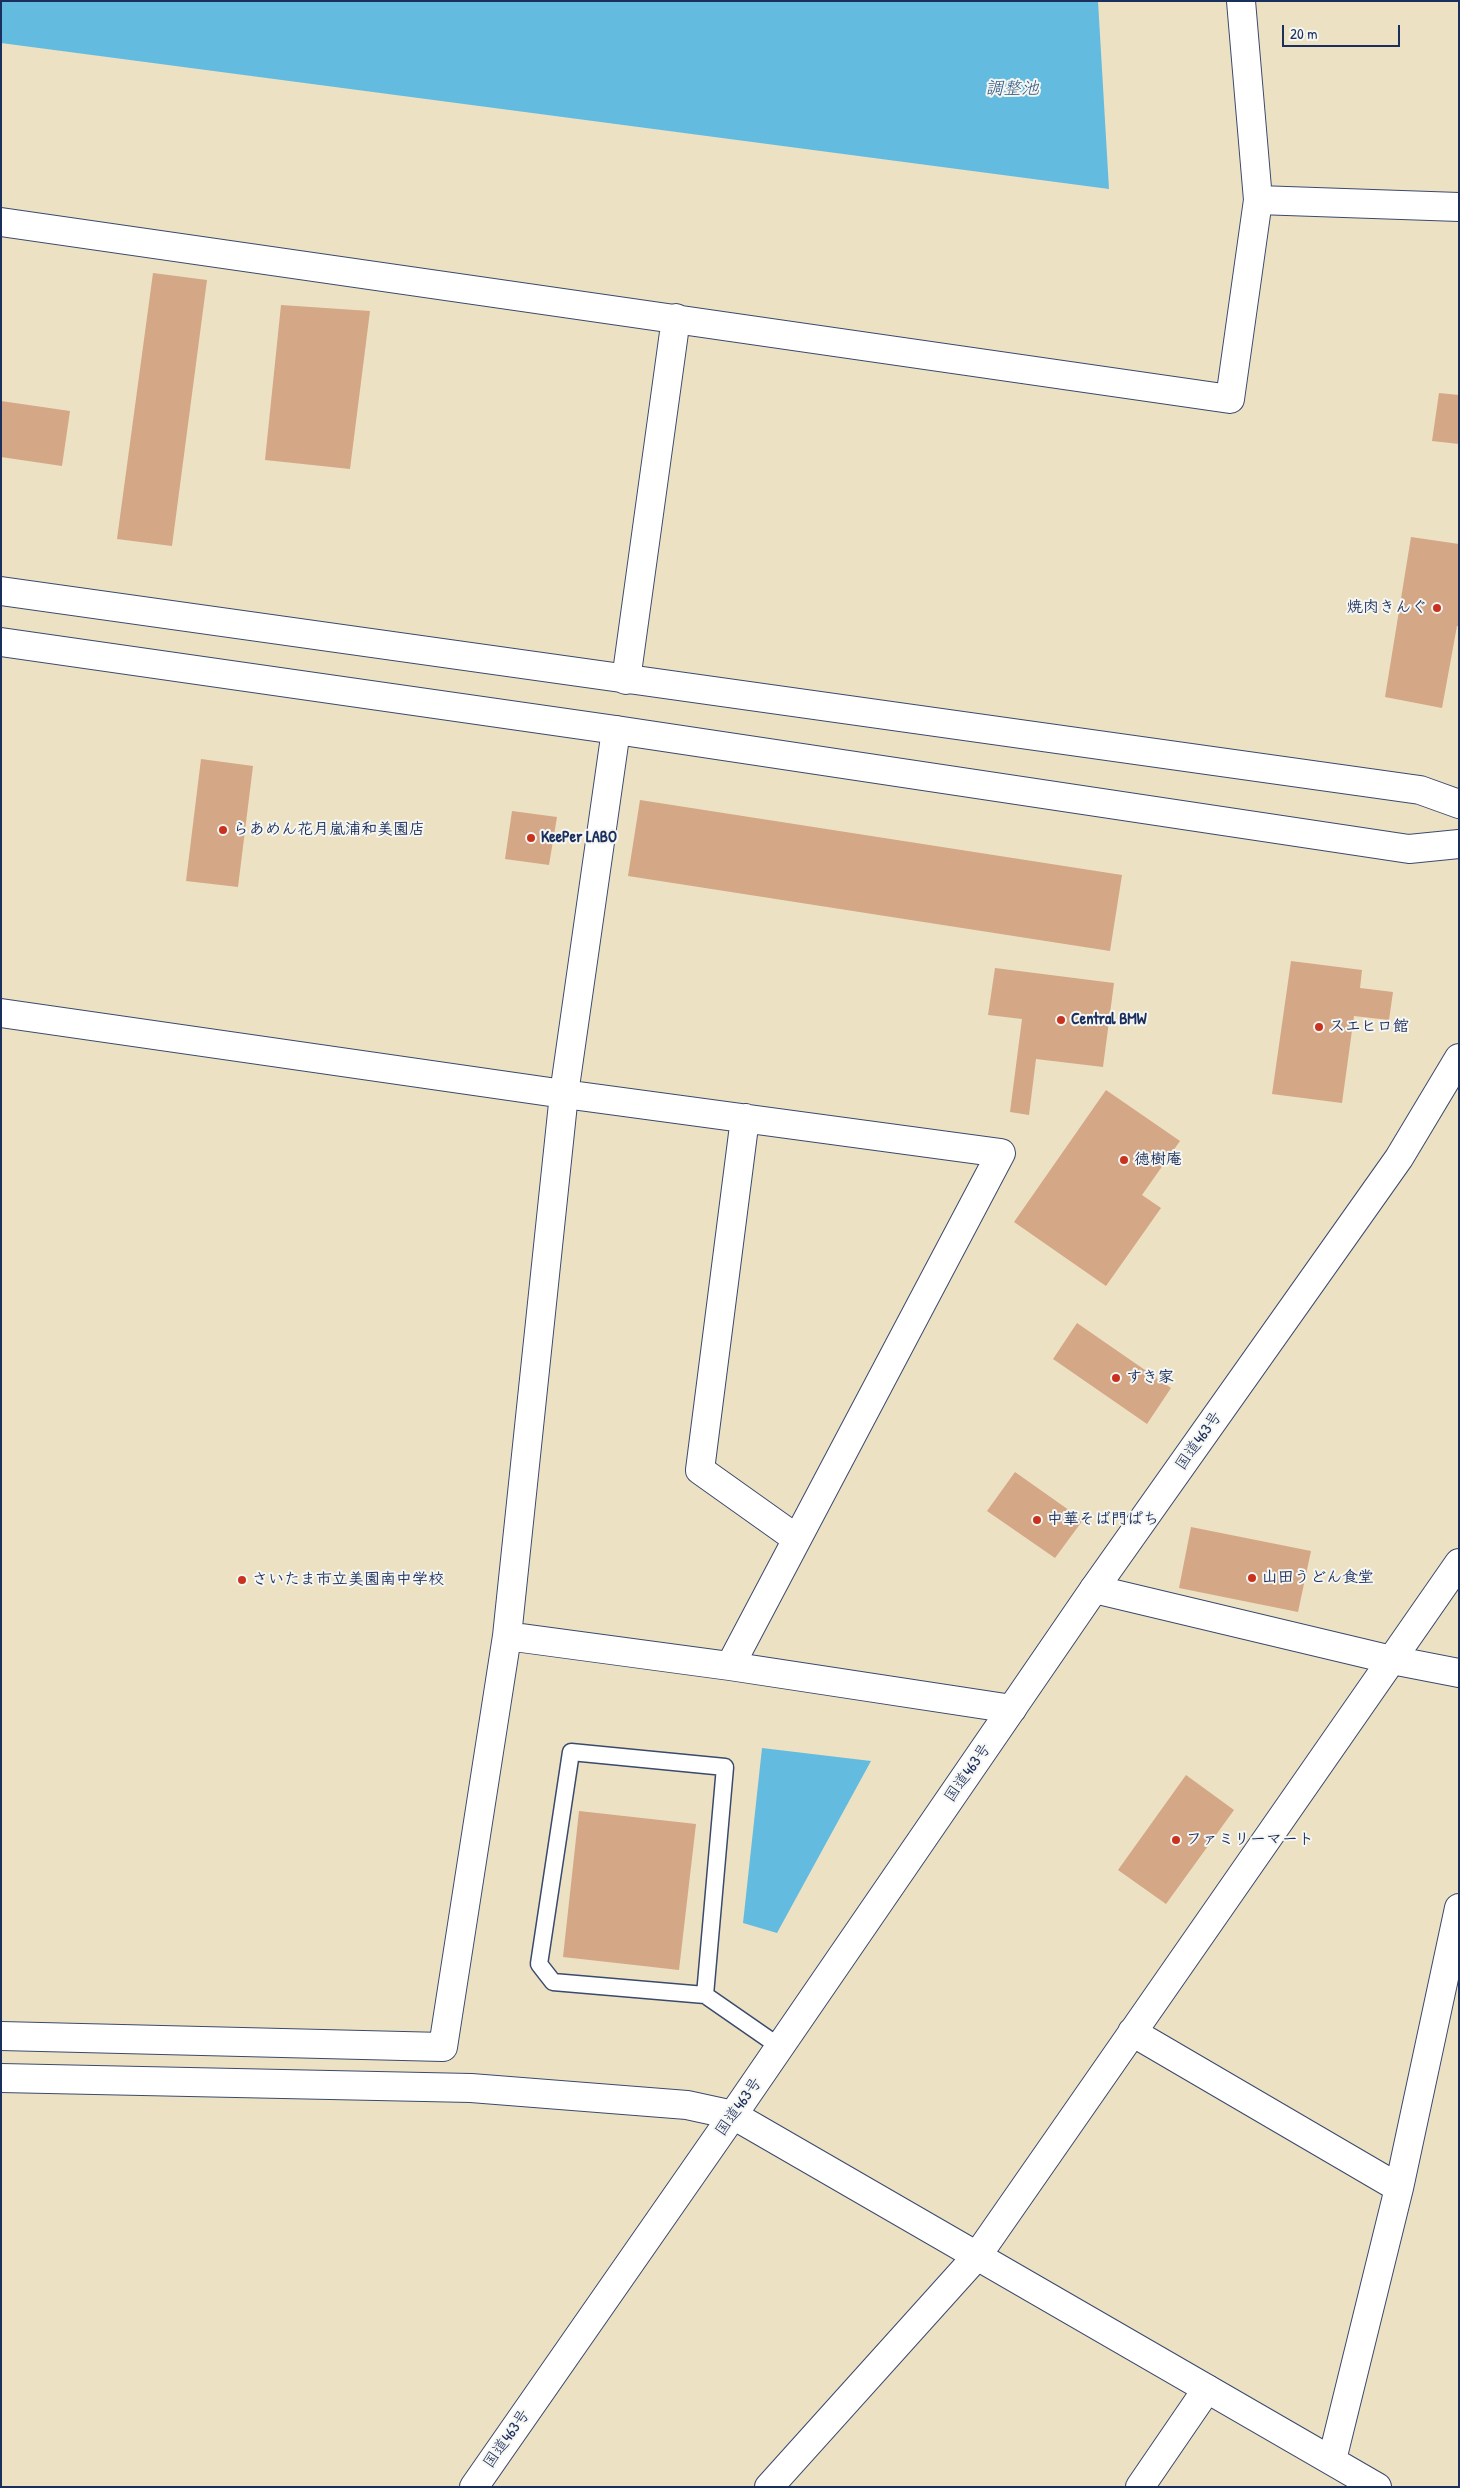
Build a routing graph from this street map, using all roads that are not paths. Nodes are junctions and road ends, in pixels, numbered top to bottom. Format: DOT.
graph roads {
  1 [pos="1241,1"];
  2 [pos="1258,200"];
  3 [pos="1459,207"];
  4 [pos="1,222"];
  5 [pos="676,318"];
  6 [pos="1,590"];
  7 [pos="1,642"];
  8 [pos="626,680"];
  9 [pos="616,730"];
  10 [pos="1459,804"];
  11 [pos="1459,844"];
  12 [pos="1,1013"];
  13 [pos="1459,1058"];
  14 [pos="564,1094"];
  15 [pos="745,1118"];
  16 [pos="797,1539"];
  17 [pos="1459,1563"];
  18 [pos="1094,1589"];
  19 [pos="507,1636"];
  20 [pos="1392,1660"];
  21 [pos="730,1666"];
  22 [pos="1459,1673"];
  23 [pos="1012,1709"];
  24 [pos="1459,1908"];
  25 [pos="705,1995"];
  26 [pos="1132,2032"];
  27 [pos="1,2036"];
  28 [pos="780,2047"];
  29 [pos="4,2082"];
  30 [pos="733,2115"];
  31 [pos="1399,2188"];
  32 [pos="977,2256"];
  33 [pos="1207,2389"];
  34 [pos="1332,2460"];
  35 [pos="474,2487"];
  36 [pos="770,2487"];
  37 [pos="1140,2487"];
  38 [pos="1377,2487"];
  1 -- 2 [label="main road"];
  2 -- 3 [label="main road"];
  2 -- 5 [label="main road"];
  4 -- 5 [label="main road"];
  5 -- 8 [label="main road"];
  6 -- 8 [label="main road"];
  7 -- 9 [label="main road"];
  8 -- 10 [label="main road"];
  9 -- 11 [label="main road"];
  9 -- 14 [label="main road"];
  12 -- 14 [label="main road"];
  13 -- 18 [label="main road, 国道463号"];
  14 -- 15 [label="main road"];
  14 -- 19 [label="main road"];
  15 -- 16 [label="main road"];
  15 -- 16 [label="main road"];
  16 -- 21 [label="main road"];
  17 -- 20 [label="main road"];
  18 -- 20 [label="main road"];
  18 -- 23 [label="main road, 国道463号"];
  19 -- 21 [label="main road"];
  19 -- 27 [label="main road"];
  20 -- 22 [label="main road"];
  20 -- 26 [label="main road"];
  21 -- 23 [label="main road"];
  23 -- 28 [label="main road, 国道463号"];
  24 -- 31 [label="main road"];
  25 -- 25 [label="lane"];
  25 -- 28 [label="lane"];
  26 -- 31 [label="main road"];
  26 -- 32 [label="main road"];
  28 -- 30 [label="main road, 国道463号"];
  29 -- 30 [label="main road"];
  30 -- 32 [label="main road"];
  30 -- 35 [label="main road, 国道463号"];
  31 -- 34 [label="main road"];
  32 -- 33 [label="main road"];
  32 -- 36 [label="main road"];
  33 -- 34 [label="main road"];
  33 -- 37 [label="main road"];
  34 -- 38 [label="main road"];
}
